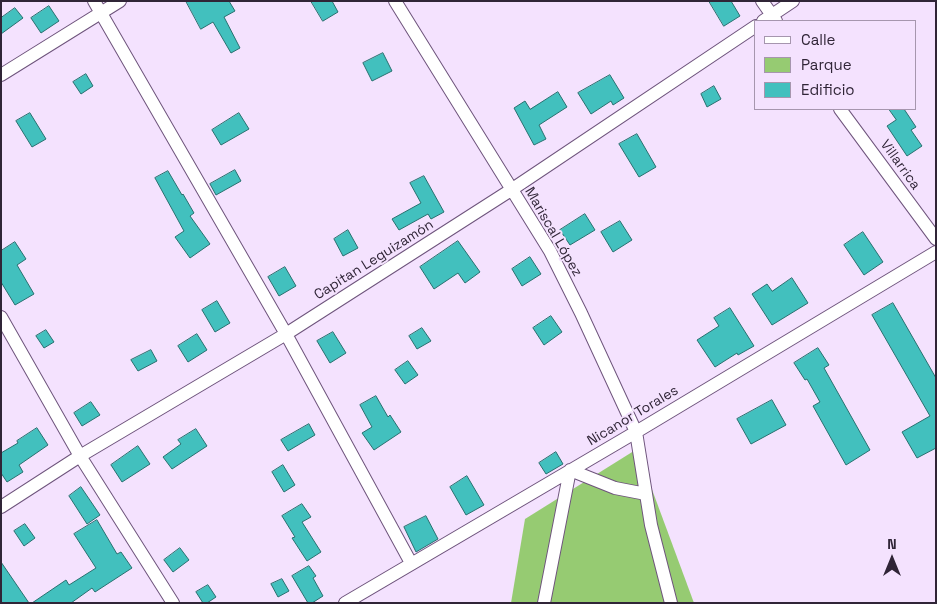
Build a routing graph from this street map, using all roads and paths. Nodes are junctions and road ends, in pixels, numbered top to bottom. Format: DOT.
graph roads {
  1 [pos="94,1"];
  2 [pos="120,1"];
  3 [pos="395,1"];
  4 [pos="762,1"];
  5 [pos="793,1"];
  6 [pos="100,13"];
  7 [pos="770,19"];
  8 [pos="754,27"];
  9 [pos="1,75"];
  10 [pos="841,110"];
  11 [pos="511,190"];
  12 [pos="936,239"];
  13 [pos="936,252"];
  14 [pos="1,317"];
  15 [pos="286,334"];
  16 [pos="636,432"];
  17 [pos="80,456"];
  18 [pos="570,470"];
  19 [pos="646,494"];
  20 [pos="1,507"];
  21 [pos="411,563"];
  22 [pos="172,603"];
  23 [pos="345,603"];
  24 [pos="544,603"];
  25 [pos="671,603"];
  1 -- 6 [label="street"];
  2 -- 6 [label="street"];
  3 -- 11 [label="street, Mariscal López"];
  4 -- 7 [label="street"];
  5 -- 7 [label="street"];
  6 -- 9 [label="street"];
  6 -- 15 [label="street"];
  8 -- 11 [label="street, Capitan Leguizamón"];
  10 -- 12 [label="street, Villarrica"];
  11 -- 15 [label="street, Capitan Leguizamón"];
  11 -- 16 [label="street, Mariscal López"];
  13 -- 16 [label="street, Nicanor Torales"];
  14 -- 17 [label="street"];
  15 -- 17 [label="street, Capitan Leguizamón"];
  15 -- 21 [label="street"];
  16 -- 18 [label="street, Nicanor Torales"];
  16 -- 19 [label="street, Mariscal López"];
  17 -- 20 [label="street, Capitan Leguizamón"];
  17 -- 22 [label="street"];
  18 -- 19 [label="street"];
  18 -- 21 [label="street, Nicanor Torales"];
  18 -- 24 [label="street"];
  19 -- 25 [label="street, Mariscal López"];
  21 -- 23 [label="street, Nicanor Torales"];
}
